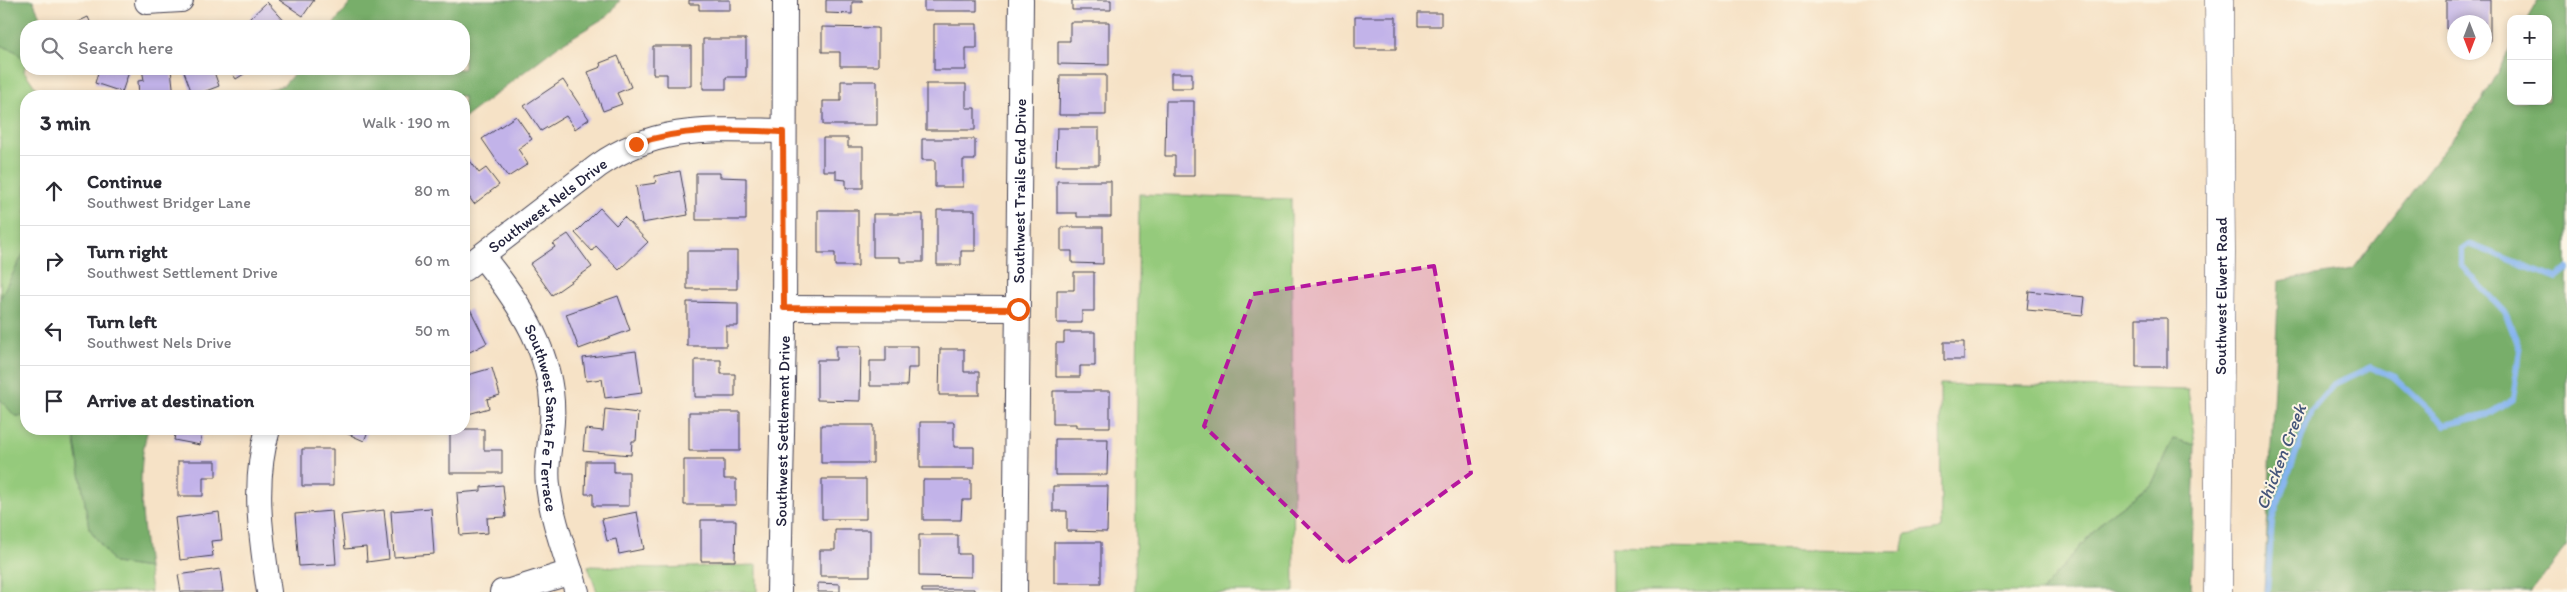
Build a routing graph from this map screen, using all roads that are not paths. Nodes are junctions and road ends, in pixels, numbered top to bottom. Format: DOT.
graph roads {
  1 [pos="181,0"];
  2 [pos="784,0"];
  3 [pos="1021,0"];
  4 [pos="2219,0"];
  5 [pos="147,2"];
  6 [pos="783,132"];
  7 [pos="473,262"];
  8 [pos="784,308"];
  9 [pos="1018,309"];
  10 [pos="266,435"];
  11 [pos="574,582"];
  12 [pos="269,592"];
  13 [pos="502,592"];
  14 [pos="779,592"];
  15 [pos="1015,592"];
  16 [pos="2218,592"];
  1 -- 5 [label="street"];
  2 -- 6 [label="street, Southwest Settlement Drive"];
  3 -- 9 [label="street, Southwest Trails End Drive"];
  4 -- 16 [label="main road, Southwest Elwert Road"];
  6 -- 7 [label="street, Southwest Nels Drive"];
  6 -- 8 [label="street, Southwest Settlement Drive"];
  7 -- 11 [label="street, Southwest Santa Fe Terrace"];
  8 -- 9 [label="street"];
  8 -- 14 [label="street, Southwest Settlement Drive"];
  9 -- 15 [label="street, Southwest Trails End Drive"];
  10 -- 12 [label="street"];
  11 -- 13 [label="street"];
}
